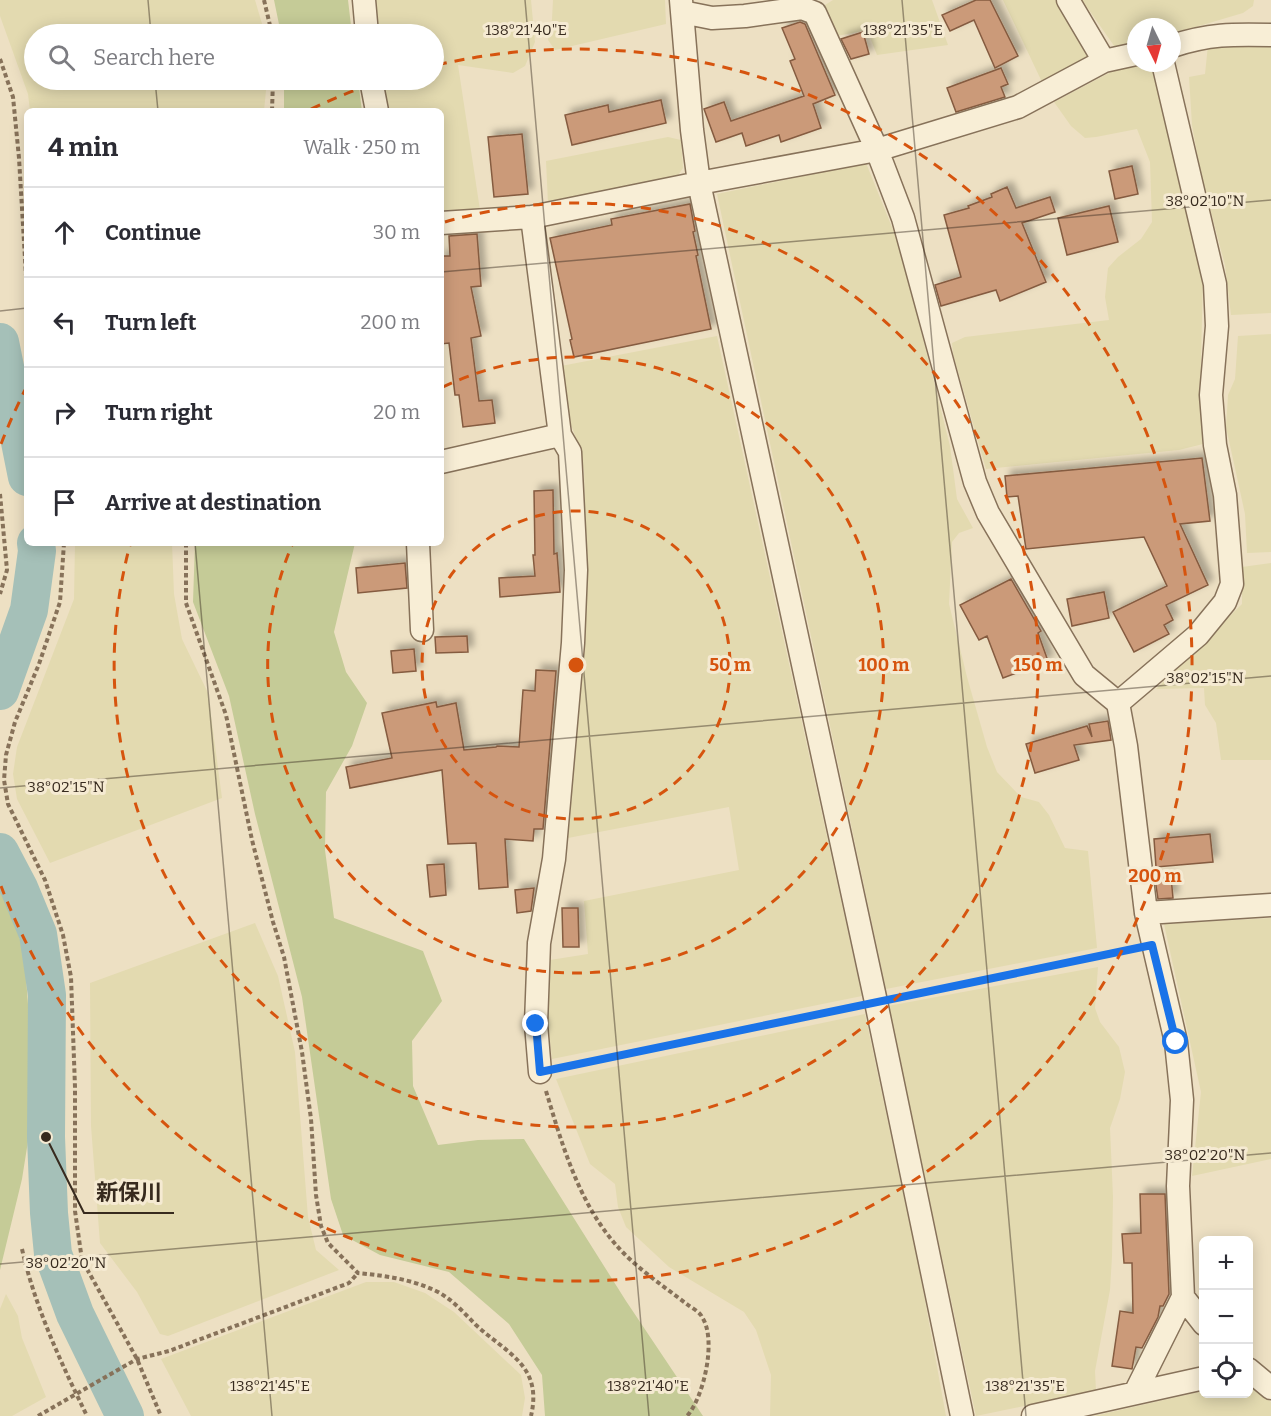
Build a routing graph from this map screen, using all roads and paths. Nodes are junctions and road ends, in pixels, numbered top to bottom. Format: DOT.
graph roads {
  1 [pos="264,0"];
  2 [pos="364,0"];
  3 [pos="1068,0"];
  4 [pos="682,6"];
  5 [pos="270,24"];
  6 [pos="366,24"];
  7 [pos="1271,35"];
  8 [pos="1181,43"];
  9 [pos="1127,56"];
  10 [pos="0,59"];
  11 [pos="1104,61"];
  12 [pos="1165,72"];
  13 [pos="273,90"];
  14 [pos="373,90"];
  15 [pos="272,108"];
  16 [pos="376,108"];
  17 [pos="877,150"];
  18 [pos="699,183"];
  19 [pos="532,217"];
  20 [pos="444,222"];
  21 [pos="24,242"];
  22 [pos="560,435"];
  23 [pos="444,461"];
  24 [pos="0,494"];
  25 [pos="64,546"];
  26 [pos="186,546"];
  27 [pos="418,546"];
  28 [pos="0,594"];
  29 [pos="422,630"];
  30 [pos="1118,703"];
  31 [pos="1271,905"];
  32 [pos="1146,913"];
  33 [pos="1152,945"];
  34 [pos="876,1002"];
  35 [pos="540,1072"];
  36 [pos="22,1249"];
  37 [pos="358,1273"];
  38 [pos="1183,1297"];
  39 [pos="1199,1319"];
  40 [pos="137,1359"];
  41 [pos="1253,1373"];
  42 [pos="1199,1379"];
  43 [pos="1271,1388"];
  44 [pos="1135,1393"];
  45 [pos="76,1394"];
  46 [pos="38,1416"];
  47 [pos="87,1416"];
  48 [pos="161,1416"];
  49 [pos="531,1416"];
  50 [pos="687,1416"];
  51 [pos="962,1416"];
  52 [pos="1033,1416"];
  1 -- 5 [label="path"];
  2 -- 6 [label="street"];
  3 -- 11 [label="street"];
  4 -- 17 [label="street"];
  4 -- 18 [label="street"];
  7 -- 8 [label="street"];
  9 -- 11 [label="street"];
  10 -- 21 [label="path"];
  11 -- 17 [label="street"];
  12 -- 30 [label="street"];
  13 -- 15 [label="path"];
  14 -- 16 [label="street"];
  17 -- 18 [label="street"];
  17 -- 30 [label="street"];
  18 -- 19 [label="street"];
  18 -- 34 [label="street"];
  19 -- 20 [label="street"];
  19 -- 22 [label="street"];
  22 -- 23 [label="street"];
  22 -- 35 [label="street"];
  24 -- 28 [label="path"];
  25 -- 40 [label="path"];
  26 -- 37 [label="path"];
  27 -- 29 [label="street"];
  30 -- 32 [label="street"];
  31 -- 32 [label="street"];
  32 -- 33 [label="street"];
  33 -- 34 [label="path"];
  33 -- 38 [label="street"];
  34 -- 35 [label="path"];
  34 -- 51 [label="street"];
  35 -- 50 [label="path"];
  36 -- 45 [label="path"];
  37 -- 40 [label="path"];
  37 -- 49 [label="path"];
  38 -- 39 [label="street"];
  38 -- 44 [label="street"];
  40 -- 45 [label="path"];
  40 -- 48 [label="path"];
  41 -- 43 [label="street"];
  42 -- 44 [label="street"];
  44 -- 52 [label="street"];
  45 -- 46 [label="path"];
  45 -- 47 [label="path"];
}
